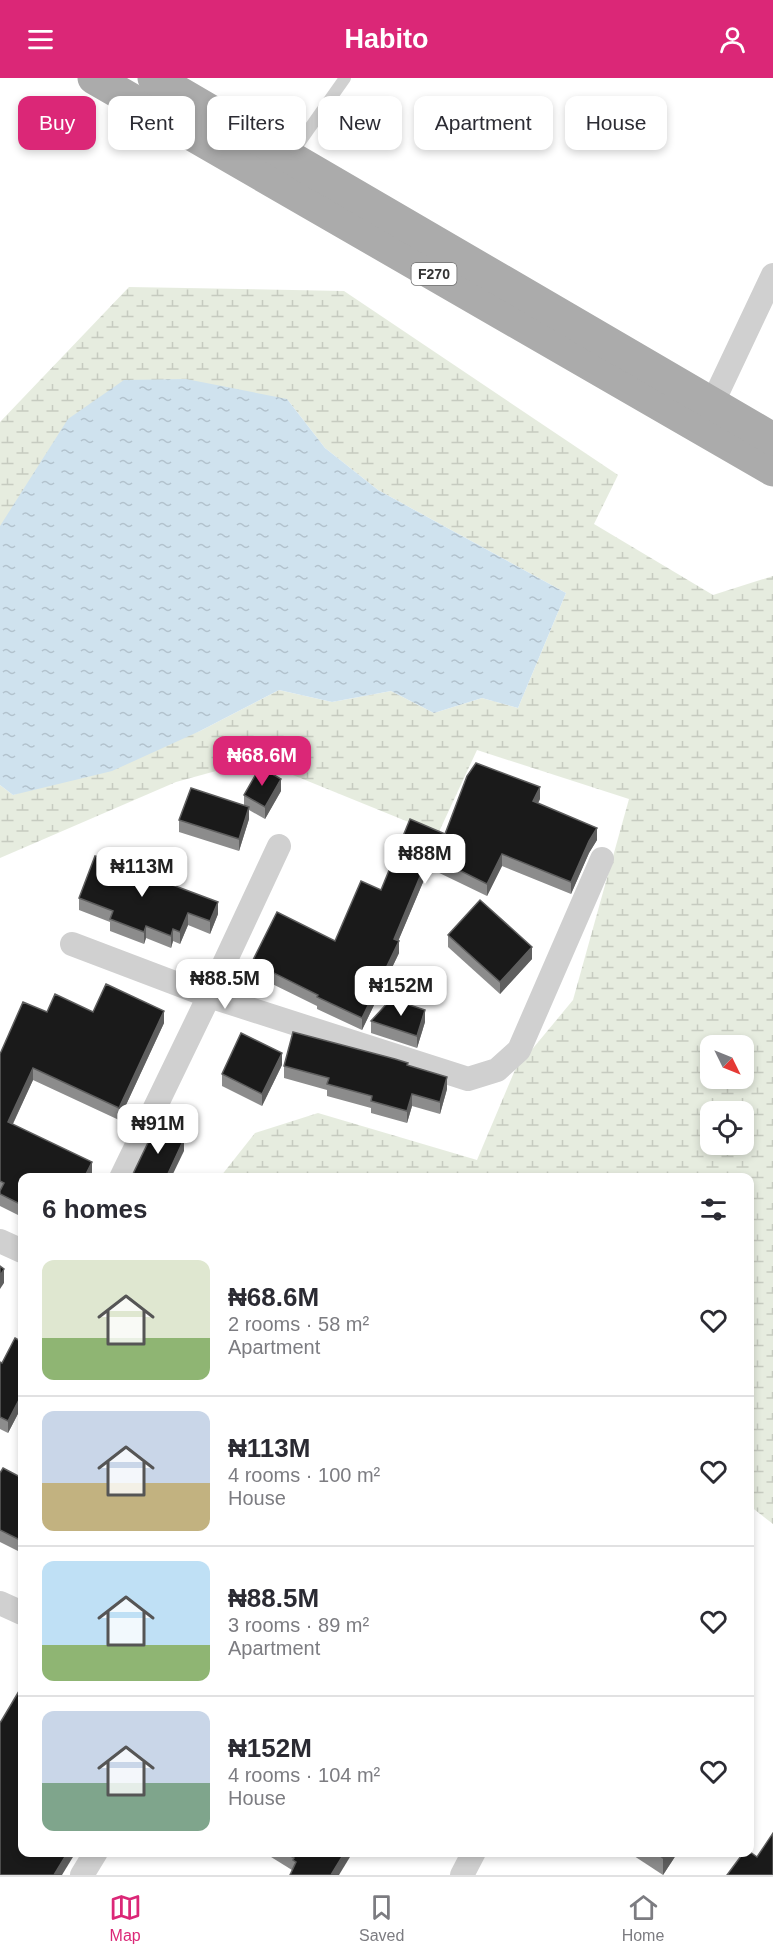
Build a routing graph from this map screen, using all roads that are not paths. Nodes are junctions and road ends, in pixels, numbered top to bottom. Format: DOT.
graph roads {
  1 [pos="94,78"];
  2 [pos="153,78"];
  3 [pos="345,78"];
  4 [pos="289,157"];
  5 [pos="773,274"];
  6 [pos="712,404"];
  7 [pos="773,439"];
  8 [pos="773,470"];
  9 [pos="279,846"];
  10 [pos="602,859"];
  11 [pos="72,944"];
  12 [pos="209,996"];
  13 [pos="123,1173"];
  14 [pos="0,1241"];
  15 [pos="18,1249"];
  16 [pos="0,1603"];
  17 [pos="18,1611"];
  18 [pos="93,1857"];
  19 [pos="471,1857"];
  20 [pos="82,1875"];
  21 [pos="462,1875"];
  1 -- 8 [label="main road, F270"];
  2 -- 4 [label="main road, F270"];
  3 -- 4 [label="lane"];
  4 -- 6 [label="main road, F270"];
  5 -- 6 [label="street"];
  6 -- 7 [label="main road, F270"];
  9 -- 12 [label="street"];
  10 -- 12 [label="street"];
  11 -- 12 [label="street"];
  12 -- 13 [label="street"];
  14 -- 15 [label="street"];
  16 -- 17 [label="street"];
  18 -- 20 [label="street"];
  19 -- 21 [label="street"];
}
